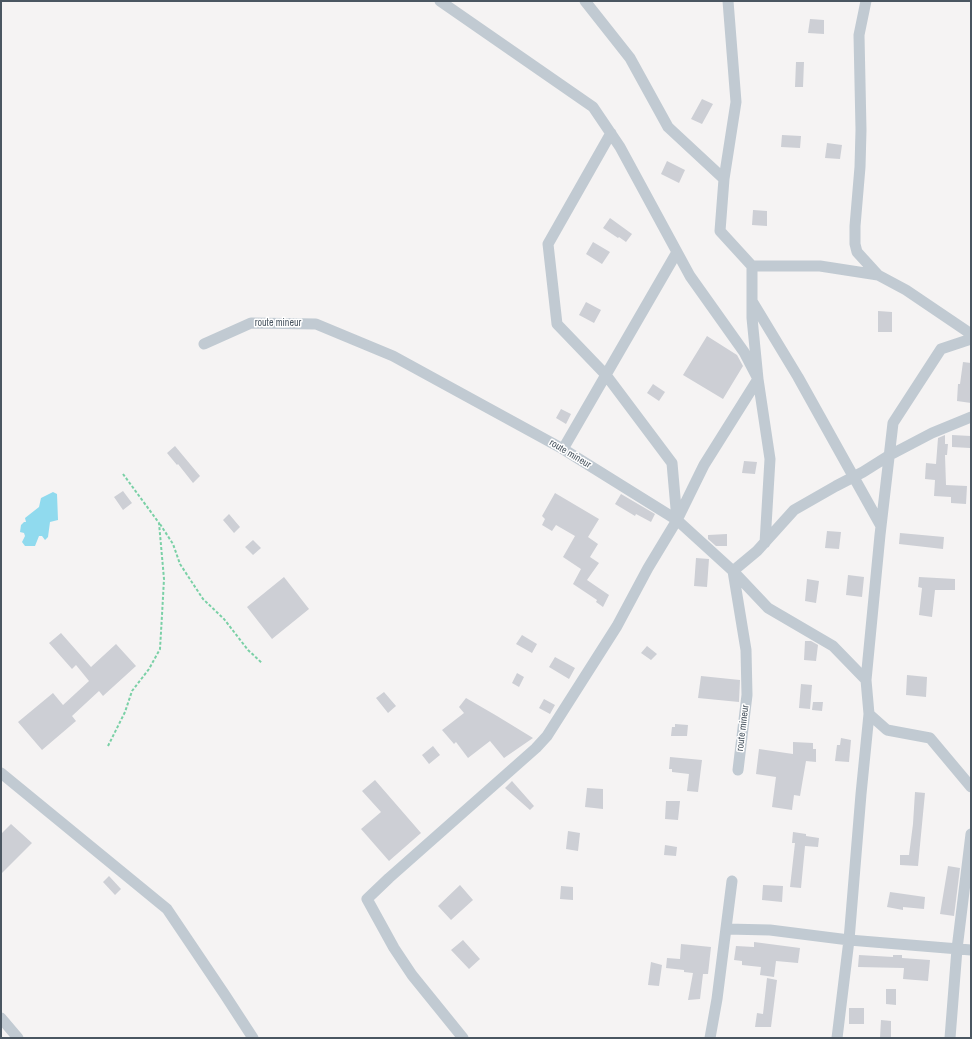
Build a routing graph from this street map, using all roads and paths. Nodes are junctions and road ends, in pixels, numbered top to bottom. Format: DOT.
graph roads {
  1 [pos="440,1"];
  2 [pos="585,1"];
  3 [pos="728,1"];
  4 [pos="866,1"];
  5 [pos="610,133"];
  6 [pos="724,179"];
  7 [pos="677,252"];
  8 [pos="752,266"];
  9 [pos="878,275"];
  10 [pos="752,300"];
  11 [pos="971,334"];
  12 [pos="971,339"];
  13 [pos="204,344"];
  14 [pos="606,375"];
  15 [pos="758,379"];
  16 [pos="971,417"];
  17 [pos="563,449"];
  18 [pos="890,455"];
  19 [pos="123,474"];
  20 [pos="854,476"];
  21 [pos="677,520"];
  22 [pos="159,523"];
  23 [pos="881,526"];
  24 [pos="765,543"];
  25 [pos="733,571"];
  26 [pos="262,663"];
  27 [pos="866,680"];
  28 [pos="869,714"];
  29 [pos="108,746"];
  30 [pos="738,770"];
  31 [pos="1,773"];
  32 [pos="971,787"];
  33 [pos="971,834"];
  34 [pos="732,881"];
  35 [pos="726,929"];
  36 [pos="849,940"];
  37 [pos="957,950"];
  38 [pos="971,950"];
  39 [pos="1,1018"];
  40 [pos="18,1038"];
  41 [pos="253,1038"];
  42 [pos="463,1038"];
  43 [pos="710,1038"];
  44 [pos="837,1038"];
  45 [pos="950,1038"];
  1 -- 5 [label="street"];
  2 -- 6 [label="street"];
  3 -- 6 [label="street"];
  4 -- 9 [label="street"];
  5 -- 7 [label="street"];
  5 -- 14 [label="street"];
  6 -- 8 [label="street"];
  7 -- 14 [label="street"];
  7 -- 15 [label="street"];
  8 -- 9 [label="street"];
  8 -- 10 [label="street"];
  9 -- 11 [label="street"];
  10 -- 15 [label="street"];
  10 -- 20 [label="street"];
  12 -- 18 [label="street"];
  13 -- 17 [label="street, route mineur"];
  14 -- 17 [label="street"];
  14 -- 21 [label="street"];
  15 -- 21 [label="street"];
  15 -- 24 [label="street"];
  16 -- 18 [label="street"];
  17 -- 21 [label="street, route mineur"];
  18 -- 20 [label="street"];
  18 -- 23 [label="street"];
  19 -- 22 [label="path"];
  20 -- 23 [label="street"];
  20 -- 24 [label="street"];
  21 -- 25 [label="street, route mineur"];
  21 -- 42 [label="street"];
  22 -- 26 [label="path"];
  22 -- 29 [label="path"];
  23 -- 27 [label="street"];
  24 -- 25 [label="street"];
  25 -- 27 [label="street"];
  25 -- 30 [label="street, route mineur"];
  27 -- 28 [label="street"];
  28 -- 32 [label="street"];
  28 -- 36 [label="street"];
  31 -- 41 [label="street"];
  33 -- 37 [label="street"];
  34 -- 35 [label="street"];
  35 -- 36 [label="street"];
  35 -- 43 [label="street"];
  36 -- 37 [label="street"];
  36 -- 44 [label="street"];
  37 -- 38 [label="street"];
  37 -- 45 [label="street"];
  39 -- 40 [label="street"];
}
